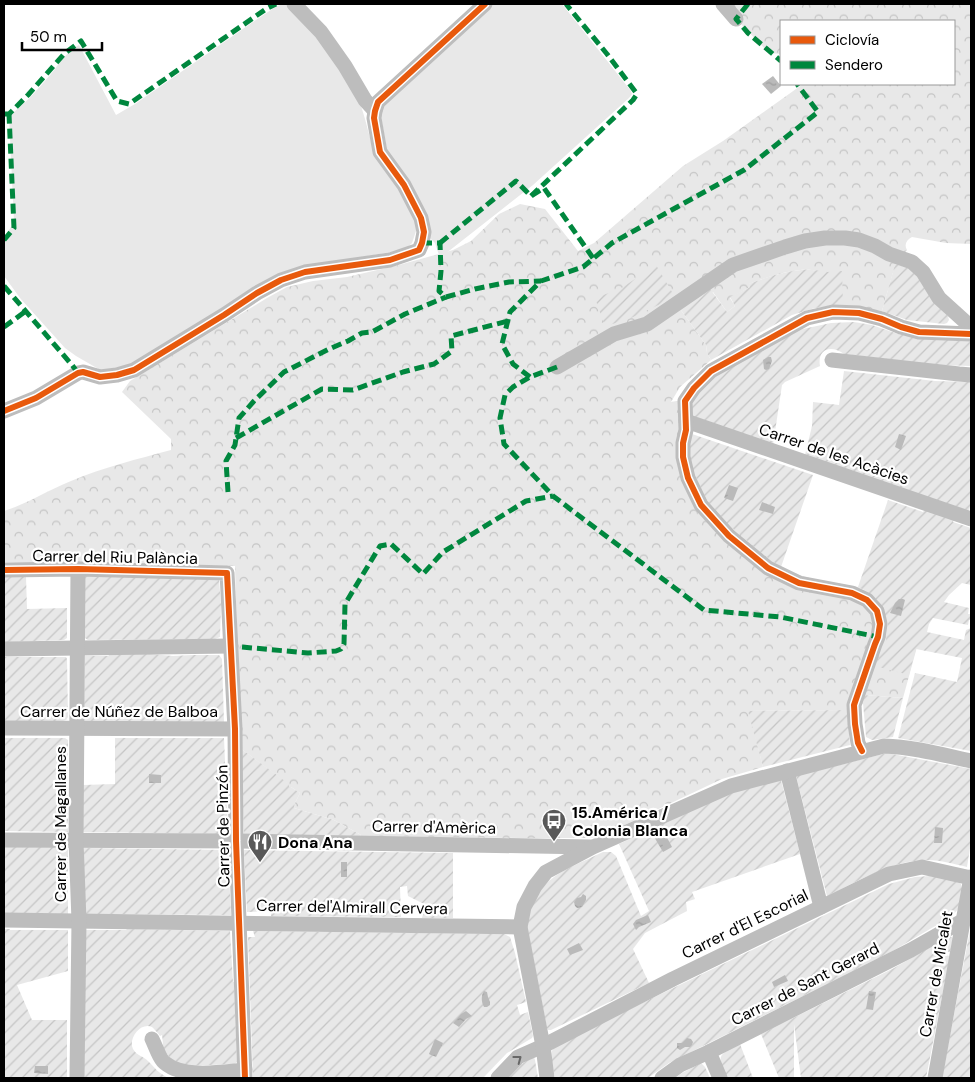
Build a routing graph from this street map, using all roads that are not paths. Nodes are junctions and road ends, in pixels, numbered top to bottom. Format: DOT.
graph roads {
  1 [pos="294,4"];
  2 [pos="485,4"];
  3 [pos="723,4"];
  4 [pos="736,19"];
  5 [pos="375,111"];
  6 [pos="971,328"];
  7 [pos="971,334"];
  8 [pos="832,360"];
  9 [pos="557,367"];
  10 [pos="971,375"];
  11 [pos="4,411"];
  12 [pos="686,421"];
  13 [pos="971,519"];
  14 [pos="78,569"];
  15 [pos="4,570"];
  16 [pos="227,572"];
  17 [pos="232,646"];
  18 [pos="76,648"];
  19 [pos="4,649"];
  20 [pos="4,728"];
  21 [pos="77,728"];
  22 [pos="235,729"];
  23 [pos="862,751"];
  24 [pos="971,761"];
  25 [pos="787,771"];
  26 [pos="4,840"];
  27 [pos="76,840"];
  28 [pos="236,842"];
  29 [pos="593,846"];
  30 [pos="971,877"];
  31 [pos="821,907"];
  32 [pos="4,920"];
  33 [pos="79,920"];
  34 [pos="964,920"];
  35 [pos="240,923"];
  36 [pos="520,926"];
  37 [pos="152,1039"];
  38 [pos="543,1046"];
  39 [pos="709,1052"];
  40 [pos="245,1074"];
  41 [pos="77,1078"];
  42 [pos="498,1078"];
  43 [pos="547,1078"];
  44 [pos="662,1078"];
  45 [pos="720,1078"];
  46 [pos="935,1078"];
  1 -- 5 [label="street"];
  2 -- 5 [label="street"];
  3 -- 4 [label="street"];
  5 -- 11 [label="street"];
  6 -- 9 [label="street"];
  7 -- 12 [label="street"];
  8 -- 10 [label="street"];
  12 -- 13 [label="street, Carrer de les Acàcies"];
  12 -- 23 [label="street"];
  14 -- 15 [label="street, Carrer del Riu Palància"];
  14 -- 16 [label="street, Carrer del Riu Palància"];
  14 -- 18 [label="street, Carrer de Magallanes"];
  16 -- 17 [label="street, Carrer de Pinzón"];
  17 -- 18 [label="street"];
  17 -- 22 [label="street, Carrer de Pinzón"];
  18 -- 19 [label="street"];
  18 -- 21 [label="street, Carrer de Magallanes"];
  20 -- 21 [label="street, Carrer de Núñez de Balboa"];
  21 -- 22 [label="street, Carrer de Núñez de Balboa"];
  21 -- 27 [label="street, Carrer de Magallanes"];
  22 -- 28 [label="street, Carrer de Pinzón"];
  23 -- 24 [label="street"];
  23 -- 25 [label="street"];
  25 -- 29 [label="street"];
  25 -- 31 [label="street"];
  26 -- 27 [label="street, Carrer d'Amèrica"];
  27 -- 28 [label="street, Carrer d'Amèrica"];
  27 -- 33 [label="street, Carrer de Magallanes"];
  28 -- 29 [label="street, Carrer d'Amèrica"];
  28 -- 35 [label="street, Carrer de Pinzón"];
  29 -- 36 [label="street"];
  30 -- 31 [label="street, Carrer d'El Escorial"];
  30 -- 34 [label="street, Carrer de Micalet"];
  31 -- 38 [label="street, Carrer d'El Escorial"];
  32 -- 33 [label="street, Carrer del'Almirall Cervera"];
  33 -- 35 [label="street, Carrer del'Almirall Cervera"];
  33 -- 41 [label="street, Carrer de Magallanes"];
  34 -- 39 [label="street, Carrer de Sant Gerard"];
  34 -- 46 [label="street, Carrer de Micalet"];
  35 -- 36 [label="street, Carrer del'Almirall Cervera"];
  35 -- 40 [label="street, Carrer de Pinzón"];
  36 -- 38 [label="street"];
  37 -- 40 [label="street"];
  42 -- 38 [label="street, Carrer d'El Escorial, one-way"];
  38 -- 43 [label="street"];
  39 -- 44 [label="street, Carrer de Sant Gerard"];
  39 -- 45 [label="street"];
}
